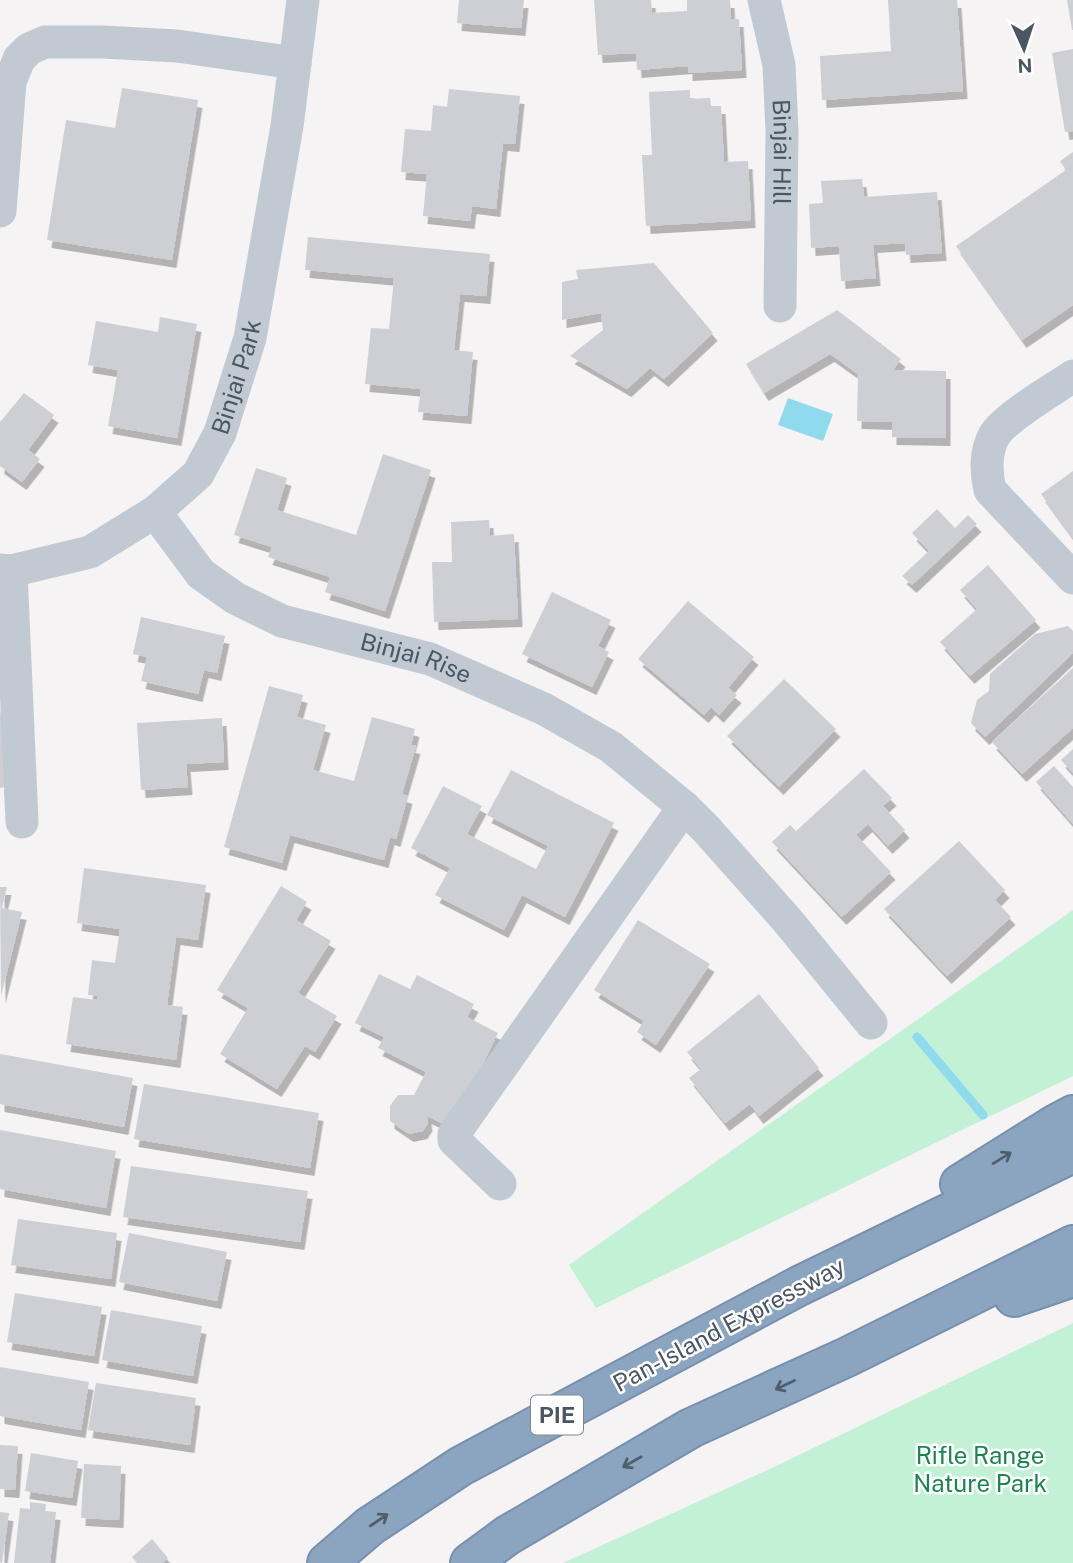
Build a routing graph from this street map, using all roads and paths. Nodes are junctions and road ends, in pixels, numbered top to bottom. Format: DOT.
graph roads {
  1 [pos="303,0"];
  2 [pos="764,0"];
  3 [pos="295,63"];
  4 [pos="0,211"];
  5 [pos="780,306"];
  6 [pos="1073,376"];
  7 [pos="155,512"];
  8 [pos="6,570"];
  9 [pos="1073,578"];
  10 [pos="684,807"];
  11 [pos="22,822"];
  12 [pos="872,1023"];
  13 [pos="1073,1115"];
  14 [pos="1073,1153"];
  15 [pos="500,1184"];
  16 [pos="1073,1245"];
  17 [pos="1073,1276"];
  18 [pos="799,1286"];
  19 [pos="847,1356"];
  20 [pos="327,1563"];
  21 [pos="470,1563"];
  1 -- 3 [label="street, Binjai Park"];
  2 -- 5 [label="street, Binjai Hill"];
  3 -- 4 [label="street"];
  3 -- 7 [label="street, Binjai Park"];
  6 -- 9 [label="street"];
  7 -- 8 [label="street, Binjai Park"];
  7 -- 10 [label="street, Binjai Rise"];
  8 -- 11 [label="street, Binjai Park"];
  10 -- 12 [label="street, Binjai Rise"];
  10 -- 15 [label="street"];
  18 -- 13 [label="highway, one-way"];
  14 -- 18 [label="highway, Pan-Island Expressway / PIE"];
  16 -- 19 [label="highway"];
  17 -- 19 [label="highway"];
  20 -- 18 [label="highway, Pan-Island Expressway / PIE, one-way"];
  19 -- 21 [label="highway, one-way"];
}
